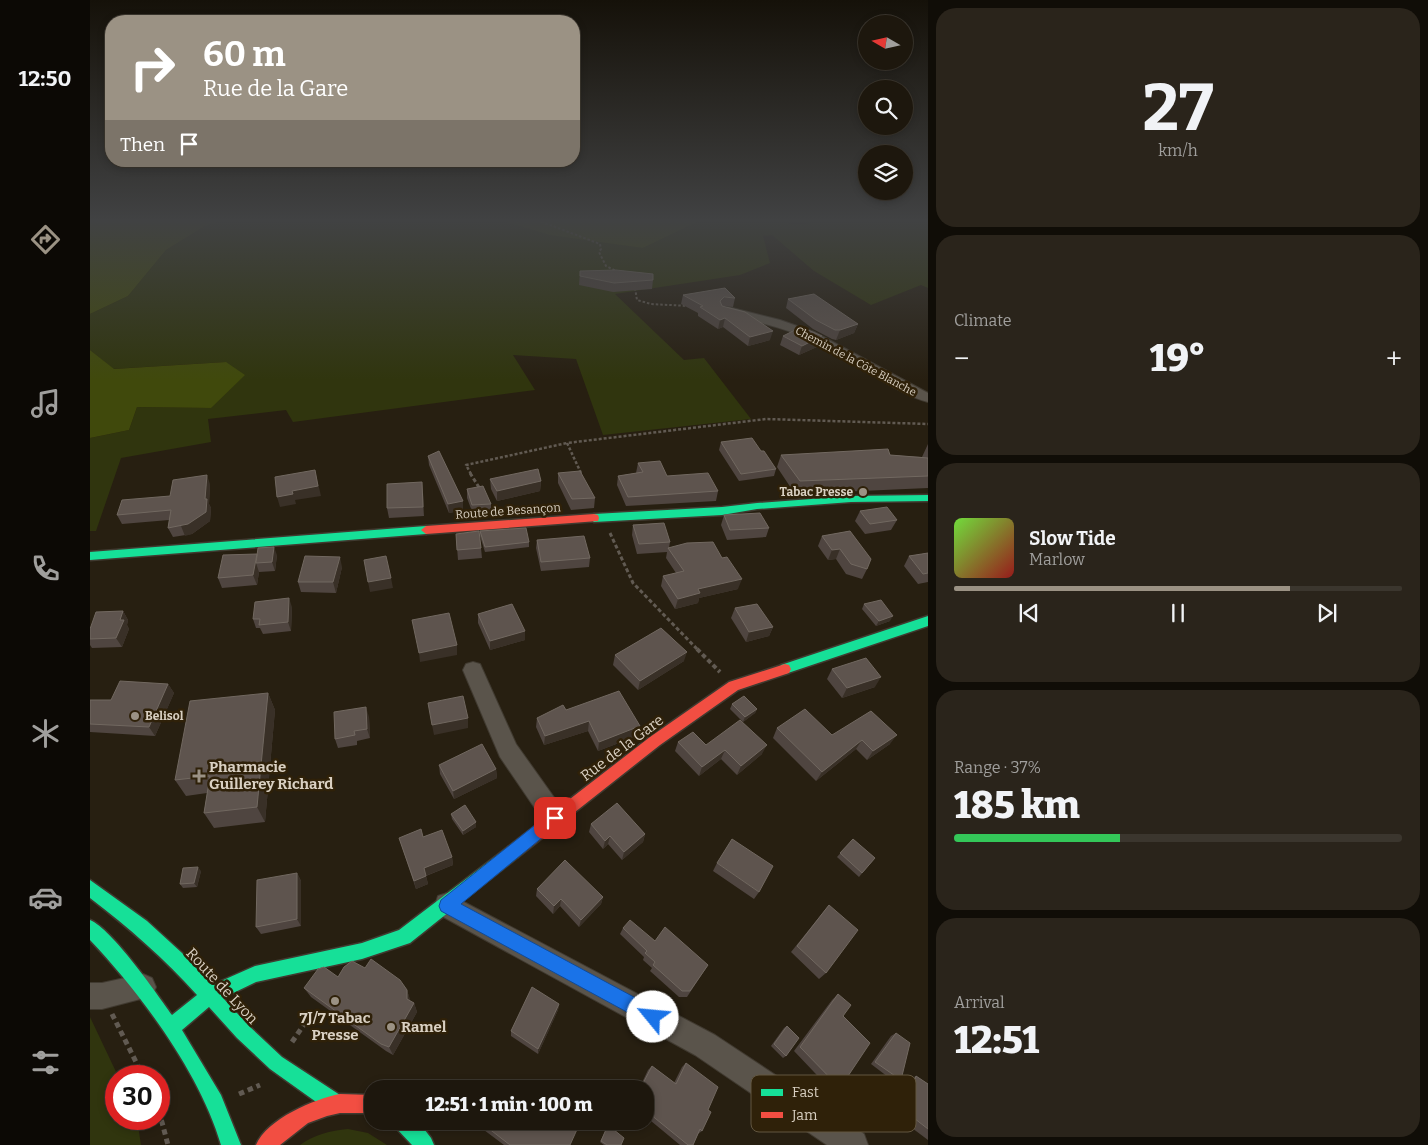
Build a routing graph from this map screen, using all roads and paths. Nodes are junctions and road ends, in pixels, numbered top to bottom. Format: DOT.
graph roads {
  1 [pos="633,284"];
  2 [pos="693,306"];
  3 [pos="726,311"];
  4 [pos="928,398"];
  5 [pos="928,424"];
  6 [pos="567,443"];
  7 [pos="583,476"];
  8 [pos="480,490"];
  9 [pos="928,498"];
  10 [pos="611,535"];
  11 [pos="90,556"];
  12 [pos="928,622"];
  13 [pos="473,670"];
  14 [pos="734,686"];
  15 [pos="555,818"];
  16 [pos="90,888"];
  17 [pos="447,906"];
  18 [pos="90,928"];
  19 [pos="143,987"];
  20 [pos="96,996"];
  21 [pos="210,996"];
  22 [pos="171,1028"];
  23 [pos="137,1065"];
  24 [pos="751,1076"];
  25 [pos="333,1102"];
  26 [pos="364,1103"];
  27 [pos="164,1130"];
  28 [pos="413,1130"];
  29 [pos="835,1132"];
  30 [pos="168,1145"];
  31 [pos="231,1145"];
  32 [pos="266,1145"];
  33 [pos="424,1145"];
  34 [pos="854,1145"];
  1 -- 2 [label="path"];
  3 -- 4 [label="street, Chemin de la Côte Blanche"];
  5 -- 6 [label="path"];
  6 -- 7 [label="path"];
  6 -- 8 [label="path"];
  9 -- 11 [label="street, Route de Besançon"];
  10 -- 14 [label="path"];
  12 -- 14 [label="street, Rue de la Gare"];
  13 -- 15 [label="street"];
  14 -- 15 [label="street, Rue de la Gare"];
  15 -- 17 [label="street, Rue de la Gare"];
  16 -- 21 [label="street, Route de Lyon"];
  17 -- 21 [label="street, Rue de la Gare"];
  17 -- 24 [label="street"];
  18 -- 19 [label="street"];
  19 -- 20 [label="street"];
  19 -- 22 [label="street"];
  20 -- 23 [label="path"];
  21 -- 22 [label="street, Rue de la Gare"];
  21 -- 25 [label="street, Route de Lyon"];
  22 -- 31 [label="street"];
  25 -- 26 [label="street"];
  25 -- 32 [label="street"];
  27 -- 30 [label="path"];
  28 -- 33 [label="street"];
  29 -- 34 [label="street"];
}
